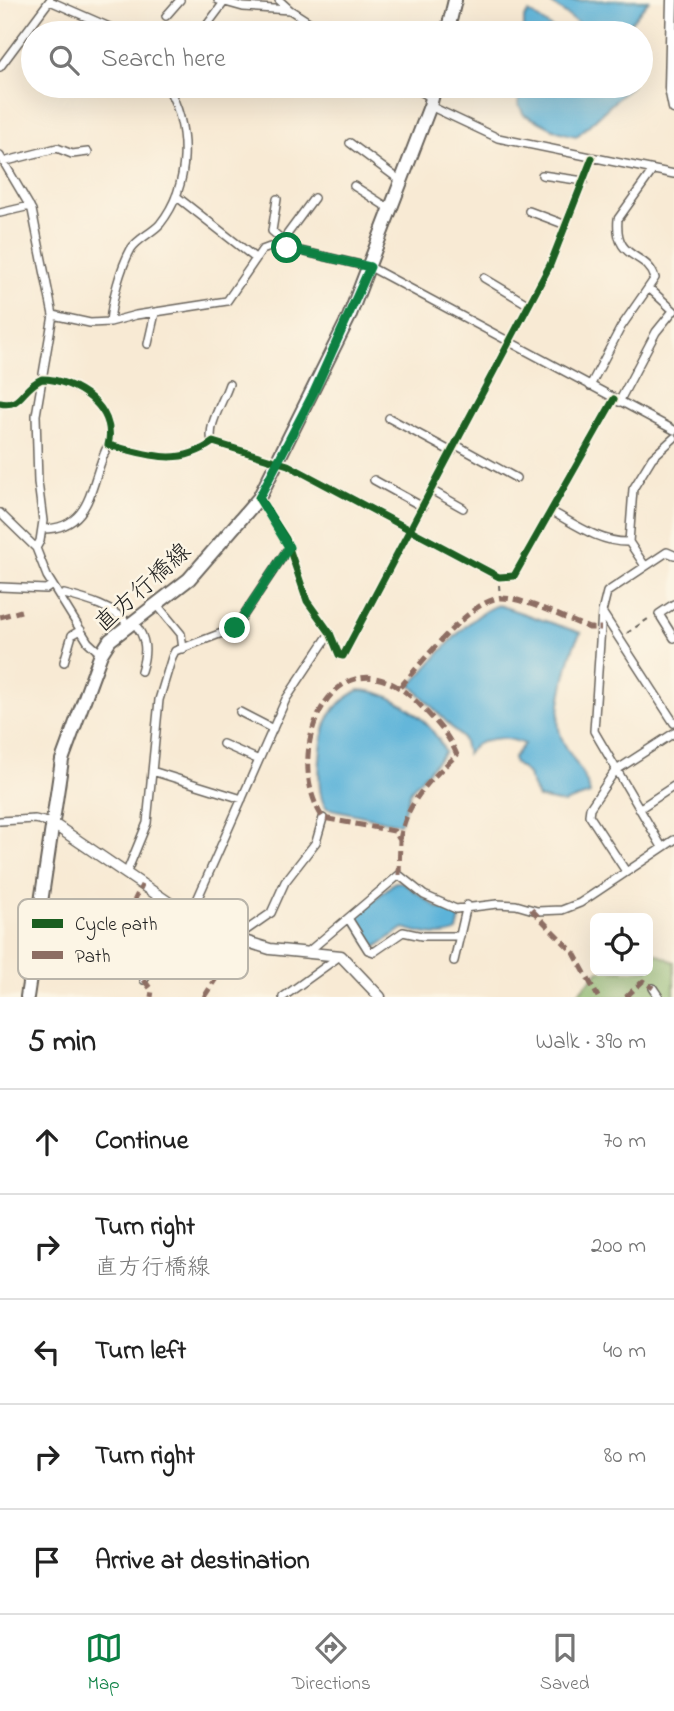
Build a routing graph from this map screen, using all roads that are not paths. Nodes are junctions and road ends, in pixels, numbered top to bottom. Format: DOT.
graph roads {
  1 [pos="50,0"];
  2 [pos="180,0"];
  3 [pos="279,0"];
  4 [pos="455,0"];
  5 [pos="672,0"];
  6 [pos="223,1"];
  7 [pos="289,10"];
  8 [pos="166,16"];
  9 [pos="34,21"];
  10 [pos="96,21"];
  11 [pos="209,21"];
  12 [pos="307,21"];
  13 [pos="450,21"];
  14 [pos="21,39"];
  15 [pos="0,67"];
  16 [pos="173,98"];
  17 [pos="432,98"];
  18 [pos="434,98"];
  19 [pos="674,108"];
  20 [pos="350,143"];
  21 [pos="88,152"];
  22 [pos="592,158"];
  23 [pos="2,159"];
  24 [pos="653,170"];
  25 [pos="674,174"];
  26 [pos="541,175"];
  27 [pos="402,181"];
  28 [pos="584,181"];
  29 [pos="354,186"];
  30 [pos="176,197"];
  31 [pos="314,198"];
  32 [pos="278,199"];
  33 [pos="30,206"];
  34 [pos="391,210"];
  35 [pos="530,211"];
  36 [pos="0,213"];
  37 [pos="566,225"];
  38 [pos="283,240"];
  39 [pos="287,248"];
  40 [pos="255,258"];
  41 [pos="370,267"];
  42 [pos="484,278"];
  43 [pos="649,288"];
  44 [pos="529,305"];
  45 [pos="674,311"];
  46 [pos="155,313"];
  47 [pos="53,315"];
  48 [pos="110,322"];
  49 [pos="510,343"];
  50 [pos="148,344"];
  51 [pos="41,379"];
  52 [pos="229,384"];
  53 [pos="590,386"];
  54 [pos="617,400"];
  55 [pos="0,403"];
  56 [pos="389,418"];
  57 [pos="674,430"];
  58 [pos="674,438"];
  59 [pos="212,443"];
  60 [pos="108,445"];
  61 [pos="454,448"];
  62 [pos="277,462"];
  63 [pos="516,478"];
  64 [pos="374,480"];
  65 [pos="431,490"];
  66 [pos="259,498"];
  67 [pos="423,506"];
  68 [pos="463,508"];
  69 [pos="551,512"];
  70 [pos="0,513"];
  71 [pos="42,529"];
  72 [pos="410,530"];
  73 [pos="629,542"];
  74 [pos="289,547"];
  75 [pos="36,548"];
  76 [pos="674,555"];
  77 [pos="645,566"];
  78 [pos="52,585"];
  79 [pos="0,587"];
  80 [pos="60,597"];
  81 [pos="674,604"];
  82 [pos="158,606"];
  83 [pos="602,612"];
  84 [pos="132,624"];
  85 [pos="80,629"];
  86 [pos="330,633"];
  87 [pos="674,638"];
  88 [pos="183,649"];
  89 [pos="101,654"];
  90 [pos="64,662"];
  91 [pos="141,671"];
  92 [pos="240,712"];
  93 [pos="674,723"];
  94 [pos="273,729"];
  95 [pos="674,733"];
  96 [pos="223,744"];
  97 [pos="259,760"];
  98 [pos="152,771"];
  99 [pos="615,771"];
  100 [pos="674,786"];
  101 [pos="242,799"];
  102 [pos="639,809"];
  103 [pos="323,818"];
  104 [pos="0,821"];
  105 [pos="52,823"];
  106 [pos="674,839"];
  107 [pos="663,847"];
  108 [pos="625,870"];
  109 [pos="126,874"];
  110 [pos="39,899"];
  111 [pos="161,899"];
  112 [pos="196,899"];
  113 [pos="467,905"];
  114 [pos="348,918"];
  115 [pos="248,929"];
  116 [pos="460,936"];
  117 [pos="248,942"];
  118 [pos="309,951"];
  119 [pos="341,956"];
  120 [pos="454,961"];
  121 [pos="29,979"];
  122 [pos="653,988"];
  123 [pos="27,997"];
  124 [pos="284,997"];
  125 [pos="380,997"];
  126 [pos="659,997"];
  1 -- 9 [label="street"];
  1 -- 10 [label="street"];
  2 -- 8 [label="street"];
  3 -- 7 [label="street"];
  4 -- 13 [label="main road"];
  5 -- 19 [label="street"];
  6 -- 7 [label="street"];
  6 -- 11 [label="street"];
  7 -- 12 [label="street"];
  14 -- 15 [label="street"];
  16 -- 30 [label="street"];
  17 -- 27 [label="main road, 直方行橋線"];
  18 -- 22 [label="street"];
  20 -- 27 [label="street"];
  21 -- 23 [label="street"];
  22 -- 24 [label="street"];
  22 -- 28 [label="street"];
  23 -- 33 [label="street"];
  24 -- 25 [label="street"];
  24 -- 43 [label="street"];
  26 -- 28 [label="street"];
  27 -- 34 [label="main road, 直方行橋線"];
  28 -- 37 [label="street"];
  29 -- 34 [label="street"];
  30 -- 40 [label="street"];
  30 -- 48 [label="street"];
  31 -- 38 [label="street"];
  32 -- 38 [label="street"];
  33 -- 36 [label="street"];
  33 -- 47 [label="street"];
  34 -- 41 [label="main road, 直方行橋線"];
  35 -- 37 [label="street"];
  37 -- 44 [label="street"];
  38 -- 39 [label="street"];
  39 -- 40 [label="street"];
  39 -- 41 [label="street"];
  40 -- 46 [label="street"];
  41 -- 49 [label="street"];
  41 -- 62 [label="main road, 直方行橋線"];
  42 -- 44 [label="street"];
  43 -- 45 [label="street"];
  43 -- 53 [label="street"];
  44 -- 49 [label="street"];
  45 -- 54 [label="street"];
  46 -- 48 [label="street"];
  46 -- 50 [label="street"];
  47 -- 48 [label="street"];
  47 -- 51 [label="street"];
  49 -- 53 [label="street"];
  49 -- 61 [label="street"];
  51 -- 55 [label="street"];
  51 -- 60 [label="street"];
  51 -- 71 [label="street"];
  52 -- 59 [label="street"];
  53 -- 54 [label="street"];
  54 -- 57 [label="street"];
  54 -- 69 [label="street"];
  56 -- 61 [label="street"];
  58 -- 73 [label="street"];
  59 -- 60 [label="street"];
  59 -- 62 [label="street"];
  60 -- 71 [label="street"];
  61 -- 63 [label="street"];
  61 -- 65 [label="street"];
  62 -- 66 [label="main road, 直方行橋線"];
  62 -- 72 [label="street"];
  64 -- 67 [label="street"];
  65 -- 67 [label="street"];
  65 -- 68 [label="street"];
  66 -- 74 [label="street"];
  66 -- 82 [label="main road, 直方行橋線"];
  67 -- 72 [label="street"];
  69 -- 72 [label="street"];
  69 -- 73 [label="street"];
  70 -- 75 [label="street"];
  71 -- 75 [label="street"];
  72 -- 86 [label="street"];
  73 -- 77 [label="street"];
  74 -- 86 [label="street"];
  74 -- 88 [label="street"];
  75 -- 78 [label="street"];
  76 -- 77 [label="street"];
  77 -- 83 [label="street"];
  78 -- 79 [label="street"];
  78 -- 80 [label="street"];
  80 -- 84 [label="street"];
  80 -- 85 [label="street"];
  81 -- 87 [label="street"];
  82 -- 84 [label="main road, 直方行橋線"];
  82 -- 88 [label="street"];
  83 -- 93 [label="street"];
  83 -- 99 [label="street"];
  84 -- 89 [label="main road, 直方行橋線"];
  84 -- 91 [label="street"];
  85 -- 89 [label="street"];
  85 -- 90 [label="street"];
  86 -- 94 [label="street"];
  88 -- 98 [label="street"];
  89 -- 105 [label="main road, 直方行橋線"];
  92 -- 94 [label="street"];
  94 -- 97 [label="street"];
  95 -- 99 [label="street"];
  96 -- 97 [label="street"];
  97 -- 101 [label="street"];
  98 -- 101 [label="street"];
  98 -- 109 [label="street"];
  99 -- 102 [label="street"];
  99 -- 108 [label="street"];
  100 -- 102 [label="street"];
  101 -- 112 [label="street"];
  102 -- 107 [label="street"];
  103 -- 115 [label="street"];
  104 -- 105 [label="street"];
  105 -- 109 [label="street"];
  105 -- 110 [label="main road, 直方行橋線"];
  106 -- 107 [label="street"];
  107 -- 108 [label="street"];
  108 -- 113 [label="street"];
  109 -- 111 [label="street"];
  113 -- 114 [label="street"];
  113 -- 116 [label="street"];
  114 -- 116 [label="street"];
  114 -- 118 [label="street"];
  116 -- 120 [label="street"];
  117 -- 118 [label="street"];
  118 -- 119 [label="street"];
  119 -- 124 [label="street"];
  119 -- 125 [label="street"];
  121 -- 123 [label="main road, 直方行橋線"];
  122 -- 126 [label="street"];
}
